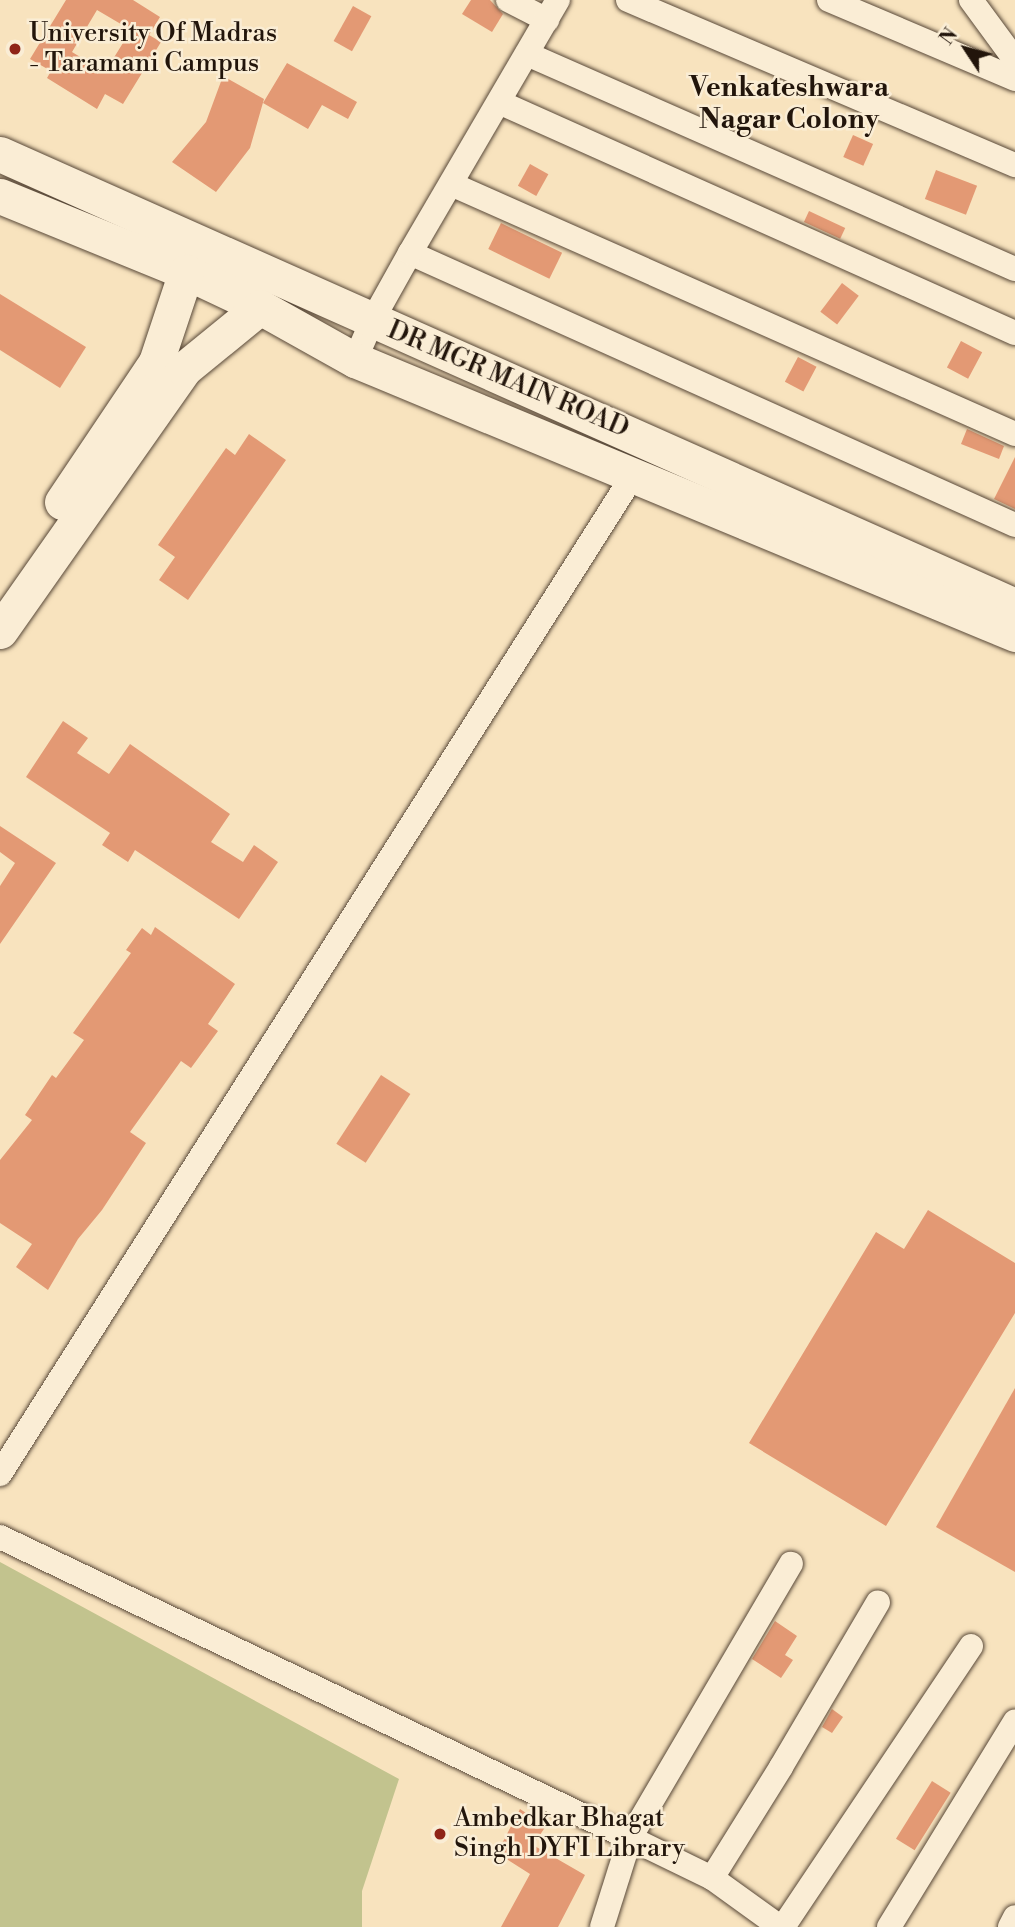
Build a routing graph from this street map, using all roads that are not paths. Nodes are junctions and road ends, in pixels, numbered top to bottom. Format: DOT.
graph roads {
  1 [pos="508,0"];
  2 [pos="628,0"];
  3 [pos="829,0"];
  4 [pos="971,0"];
  5 [pos="552,10"];
  6 [pos="527,54"];
  7 [pos="1015,60"];
  8 [pos="1015,79"];
  9 [pos="500,103"];
  10 [pos="0,154"];
  11 [pos="1015,165"];
  12 [pos="451,184"];
  13 [pos="0,196"];
  14 [pos="410,253"];
  15 [pos="1015,270"];
  16 [pos="186,272"];
  17 [pos="260,307"];
  18 [pos="372,321"];
  19 [pos="1015,333"];
  20 [pos="355,360"];
  21 [pos="1015,434"];
  22 [pos="634,474"];
  23 [pos="1015,525"];
  24 [pos="0,591"];
  25 [pos="1015,606"];
  26 [pos="0,631"];
  27 [pos="1015,634"];
  28 [pos="0,1474"];
  29 [pos="0,1537"];
  30 [pos="791,1564"];
  31 [pos="878,1602"];
  32 [pos="971,1646"];
  33 [pos="1015,1721"];
  34 [pos="630,1838"];
  35 [pos="712,1878"];
  36 [pos="1015,1917"];
  37 [pos="602,1927"];
  38 [pos="781,1927"];
  39 [pos="889,1927"];
  40 [pos="1010,1927"];
  1 -- 5 [label="street"];
  2 -- 11 [label="street"];
  3 -- 8 [label="street"];
  4 -- 7 [label="street"];
  5 -- 6 [label="street"];
  6 -- 9 [label="street"];
  6 -- 15 [label="street"];
  9 -- 12 [label="street"];
  9 -- 19 [label="street"];
  10 -- 18 [label="main road, DR MGR MAIN ROAD"];
  12 -- 14 [label="street"];
  12 -- 21 [label="street"];
  13 -- 16 [label="main road, DR MGR MAIN ROAD"];
  14 -- 18 [label="street"];
  14 -- 23 [label="street"];
  16 -- 17 [label="main road, DR MGR MAIN ROAD"];
  16 -- 24 [label="main road"];
  17 -- 20 [label="main road, DR MGR MAIN ROAD"];
  17 -- 26 [label="main road"];
  18 -- 20 [label="street"];
  18 -- 25 [label="main road, DR MGR MAIN ROAD"];
  20 -- 22 [label="main road, DR MGR MAIN ROAD"];
  22 -- 27 [label="main road, DR MGR MAIN ROAD"];
  22 -- 28 [label="street"];
  29 -- 34 [label="street"];
  30 -- 34 [label="street"];
  31 -- 35 [label="street"];
  32 -- 38 [label="street"];
  33 -- 39 [label="street"];
  34 -- 35 [label="street"];
  34 -- 37 [label="street"];
  35 -- 38 [label="street"];
  36 -- 40 [label="street"];
}
